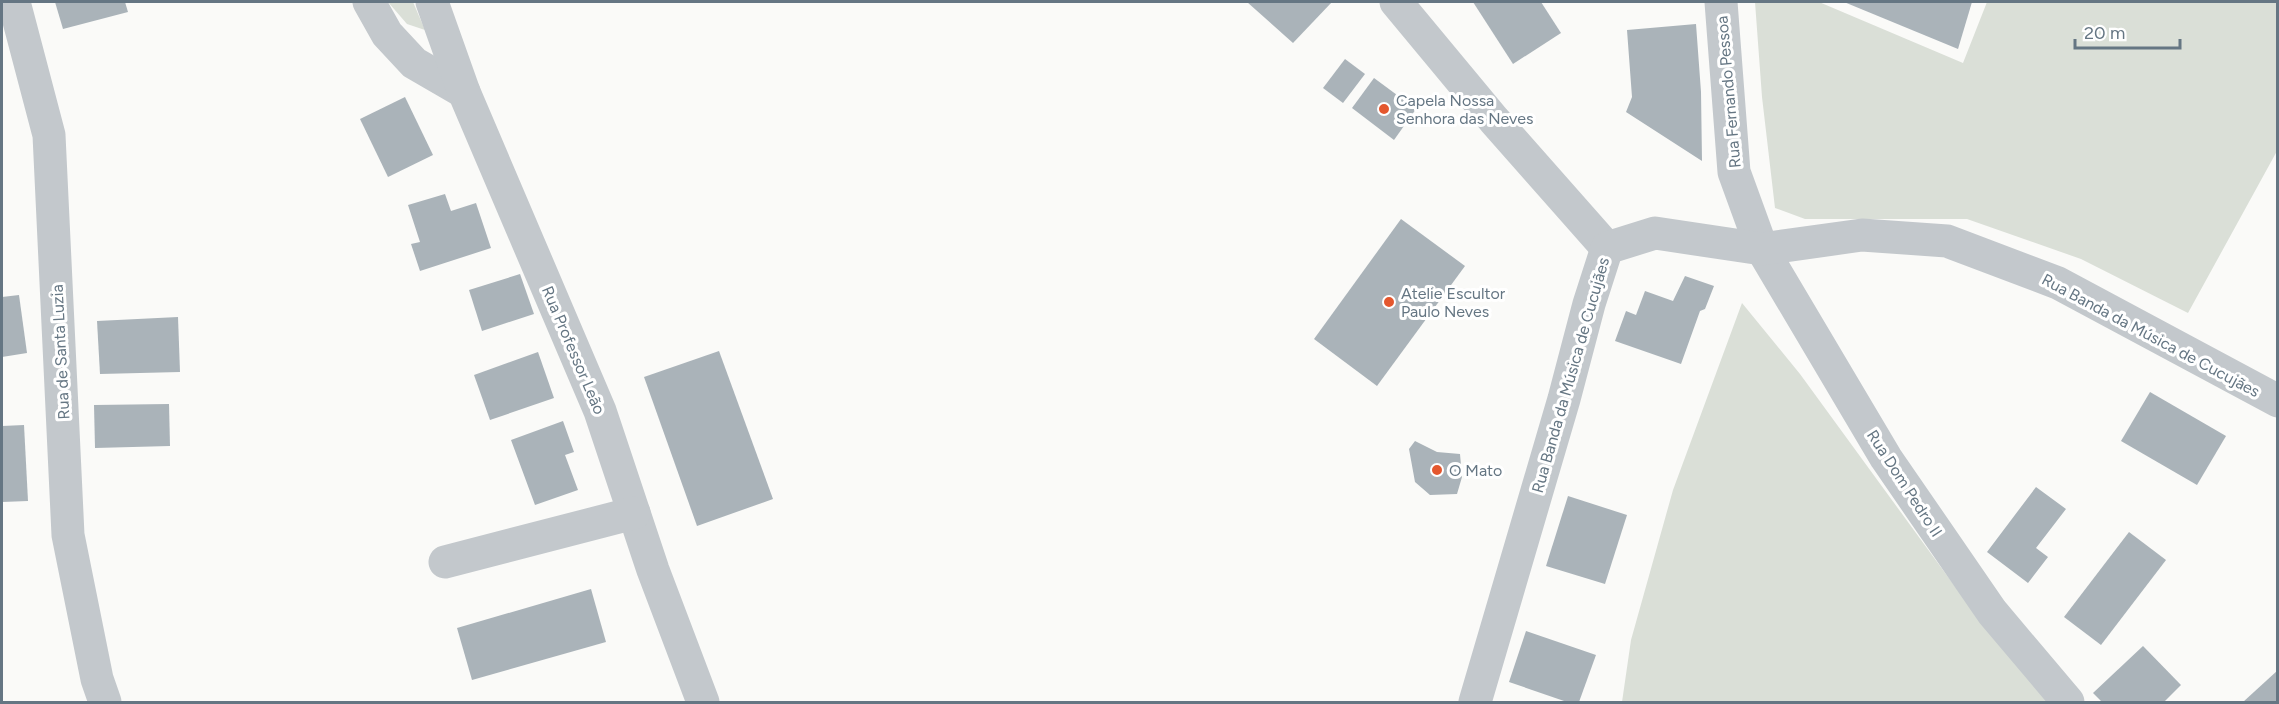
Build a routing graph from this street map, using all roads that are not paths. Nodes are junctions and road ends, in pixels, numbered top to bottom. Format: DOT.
graph roads {
  1 [pos="14,2"];
  2 [pos="369,2"];
  3 [pos="432,2"];
  4 [pos="1396,2"];
  5 [pos="1721,2"];
  6 [pos="464,92"];
  7 [pos="1607,248"];
  8 [pos="1762,249"];
  9 [pos="2277,401"];
  10 [pos="634,513"];
  11 [pos="445,562"];
  12 [pos="105,702"];
  13 [pos="703,702"];
  14 [pos="1475,702"];
  15 [pos="2068,702"];
  1 -- 12 [label="street, Rua de Santa Luzia"];
  2 -- 6 [label="street"];
  3 -- 6 [label="street, Rua Professor Leão"];
  4 -- 7 [label="street"];
  5 -- 8 [label="street, Rua Fernando Pessoa"];
  6 -- 10 [label="street, Rua Professor Leão"];
  7 -- 8 [label="street, Rua Banda da Música de Cucujães"];
  7 -- 14 [label="street, Rua Banda da Música de Cucujães"];
  8 -- 9 [label="street, Rua Banda da Música de Cucujães"];
  8 -- 15 [label="street, Rua Dom Pedro II"];
  10 -- 11 [label="street"];
  10 -- 13 [label="street, Rua Professor Leão"];
}
